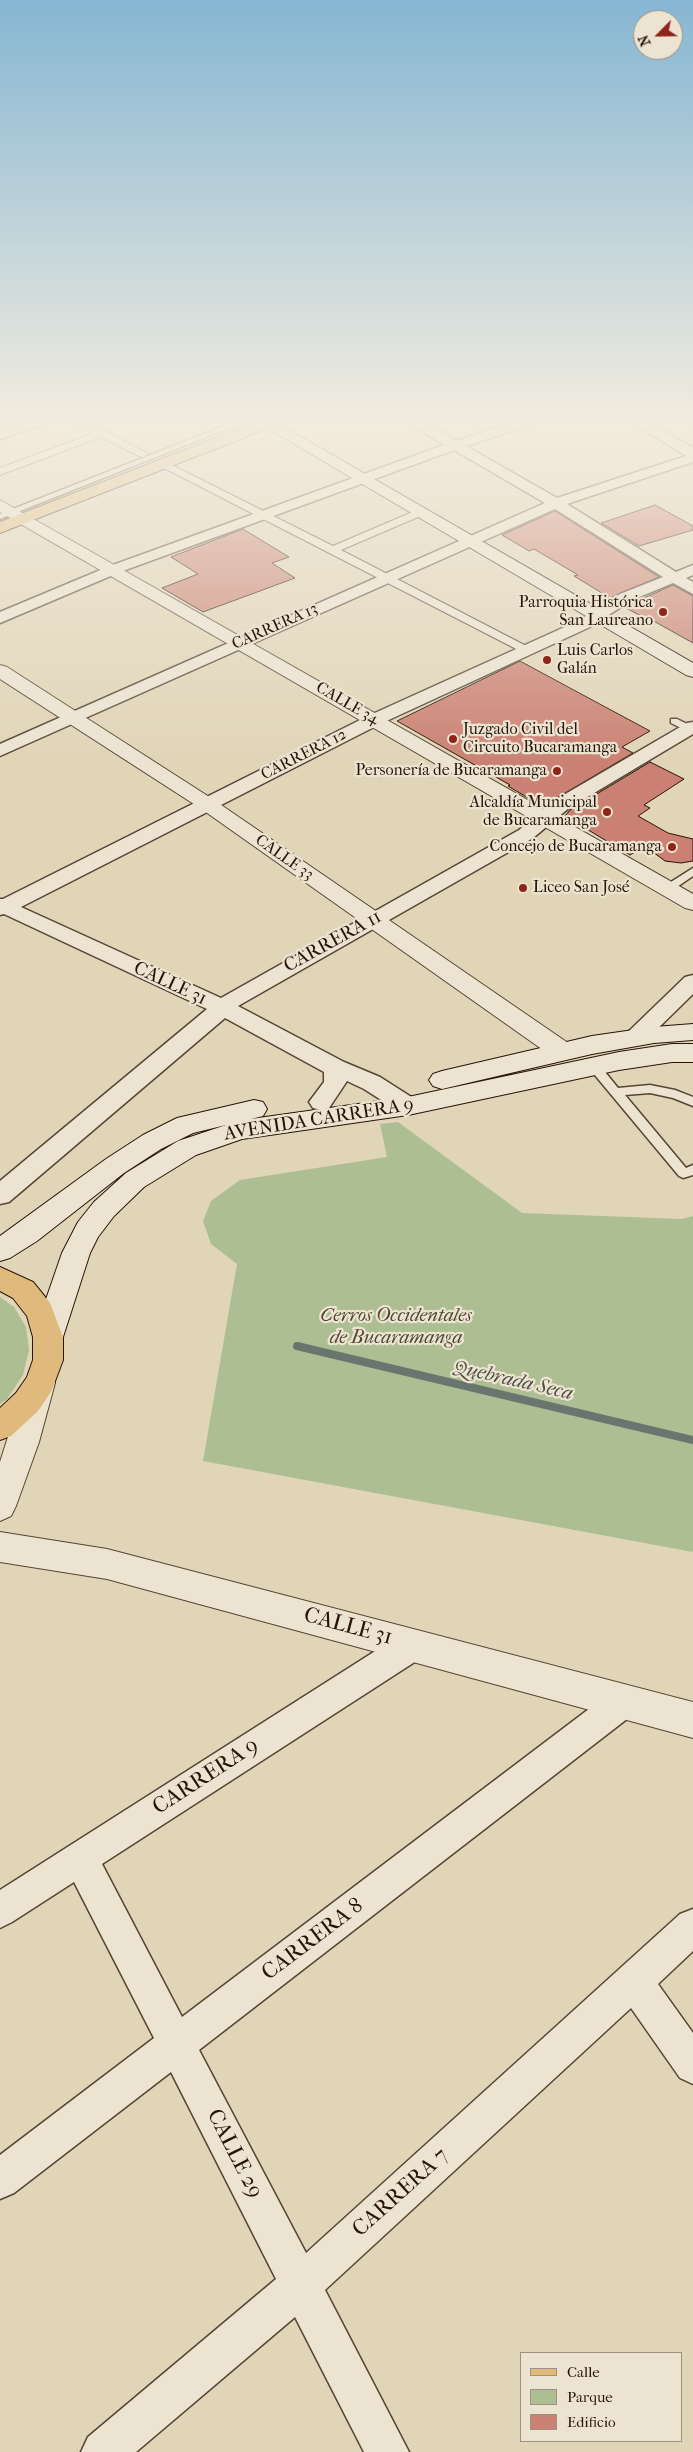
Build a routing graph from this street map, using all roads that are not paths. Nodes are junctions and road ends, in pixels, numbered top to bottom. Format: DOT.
graph roads {
  1 [pos="47,533"];
  2 [pos="213,533"];
  3 [pos="299,533"];
  4 [pos="371,533"];
  5 [pos="469,533"];
  6 [pos="487,533"];
  7 [pos="605,533"];
  8 [pos="477,538"];
  9 [pos="332,550"];
  10 [pos="115,570"];
  11 [pos="693,570"];
  12 [pos="674,577"];
  13 [pos="387,578"];
  14 [pos="693,589"];
  15 [pos="604,611"];
  16 [pos="0,618"];
  17 [pos="241,643"];
  18 [pos="528,650"];
  19 [pos="693,656"];
  20 [pos="693,670"];
  21 [pos="0,671"];
  22 [pos="73,718"];
  23 [pos="374,720"];
  24 [pos="687,724"];
  25 [pos="0,751"];
  26 [pos="207,804"];
  27 [pos="544,819"];
  28 [pos="693,871"];
  29 [pos="667,888"];
  30 [pos="693,903"];
  31 [pos="1,907"];
  32 [pos="373,920"];
  33 [pos="693,982"];
  34 [pos="222,1008"];
  35 [pos="693,1032"];
  36 [pos="636,1037"];
  37 [pos="562,1051"];
  38 [pos="693,1053"];
  39 [pos="593,1065"];
  40 [pos="336,1068"];
  41 [pos="616,1092"];
  42 [pos="398,1099"];
  43 [pos="321,1102"];
  44 [pos="693,1102"];
  45 [pos="693,1170"];
  46 [pos="0,1195"];
  47 [pos="0,1250"];
  48 [pos="0,1278"];
  49 [pos="48,1338"];
  50 [pos="40,1383"];
  51 [pos="0,1427"];
  52 [pos="0,1506"];
  53 [pos="0,1547"];
  54 [pos="412,1645"];
  55 [pos="625,1702"];
  56 [pos="693,1720"];
  57 [pos="80,1857"];
  58 [pos="0,1910"];
  59 [pos="693,1927"];
  60 [pos="634,1981"];
  61 [pos="177,2044"];
  62 [pos="693,2065"];
  63 [pos="0,2179"];
  64 [pos="301,2285"];
  65 [pos="103,2452"];
  66 [pos="387,2452"];
  1 -- 10 [label="street, CALLE 34"];
  2 -- 10 [label="street"];
  3 -- 9 [label="street"];
  4 -- 9 [label="street"];
  5 -- 8 [label="street"];
  6 -- 8 [label="street, CARRERA 13"];
  7 -- 12 [label="street"];
  8 -- 13 [label="street, CARRERA 13"];
  8 -- 15 [label="street"];
  9 -- 13 [label="street"];
  10 -- 16 [label="street"];
  10 -- 17 [label="street, CALLE 34"];
  11 -- 12 [label="street, CARRERA 12"];
  12 -- 14 [label="street"];
  12 -- 15 [label="street, CARRERA 12"];
  13 -- 17 [label="street, CARRERA 13"];
  13 -- 18 [label="street"];
  15 -- 18 [label="street, CARRERA 12"];
  15 -- 19 [label="street"];
  15 -- 20 [label="street"];
  17 -- 22 [label="street, CARRERA 13"];
  17 -- 23 [label="street, CALLE 34"];
  18 -- 23 [label="street, CARRERA 12"];
  21 -- 22 [label="street, CALLE 33"];
  22 -- 25 [label="street, CARRERA 13"];
  22 -- 26 [label="street, CALLE 33"];
  23 -- 26 [label="street, CARRERA 12"];
  23 -- 27 [label="street, CALLE 34"];
  24 -- 27 [label="street, CARRERA 11"];
  26 -- 31 [label="street, CARRERA 12"];
  26 -- 32 [label="street, CALLE 33"];
  27 -- 29 [label="street, CALLE 34"];
  27 -- 32 [label="street, CARRERA 11"];
  28 -- 29 [label="lane"];
  29 -- 30 [label="street, CALLE 34"];
  31 -- 34 [label="street, CALLE 31"];
  32 -- 34 [label="street, CARRERA 11"];
  32 -- 37 [label="street, CALLE 33"];
  33 -- 36 [label="street"];
  34 -- 40 [label="street, CALLE 31"];
  34 -- 46 [label="street, CARRERA 11"];
  35 -- 36 [label="street, AVENIDA CARRERA 9"];
  36 -- 37 [label="street, AVENIDA CARRERA 9"];
  37 -- 42 [label="street, AVENIDA CARRERA 9"];
  38 -- 39 [label="street, AVENIDA CARRERA 9"];
  39 -- 41 [label="lane"];
  39 -- 42 [label="street, AVENIDA CARRERA 9"];
  40 -- 42 [label="street, CALLE 31"];
  40 -- 43 [label="street"];
  41 -- 44 [label="lane"];
  41 -- 45 [label="lane"];
  42 -- 43 [label="street, AVENIDA CARRERA 9"];
  42 -- 49 [label="street, AVENIDA CARRERA 9"];
  43 -- 47 [label="street, AVENIDA CARRERA 9"];
  48 -- 49 [label="main road"];
  49 -- 50 [label="main road"];
  50 -- 51 [label="main road"];
  50 -- 52 [label="street"];
  53 -- 54 [label="street, CALLE 31"];
  54 -- 55 [label="street, CALLE 31"];
  54 -- 57 [label="street, CARRERA 9"];
  55 -- 56 [label="street, CALLE 31"];
  55 -- 61 [label="street, CARRERA 8"];
  57 -- 58 [label="street, CARRERA 9"];
  57 -- 61 [label="street, CALLE 29"];
  59 -- 60 [label="street, CARRERA 7"];
  60 -- 62 [label="street"];
  60 -- 64 [label="street, CARRERA 7"];
  61 -- 63 [label="street, CARRERA 8"];
  61 -- 64 [label="street, CALLE 29"];
  64 -- 65 [label="street, CARRERA 7"];
  64 -- 66 [label="street, CALLE 29"];
}
